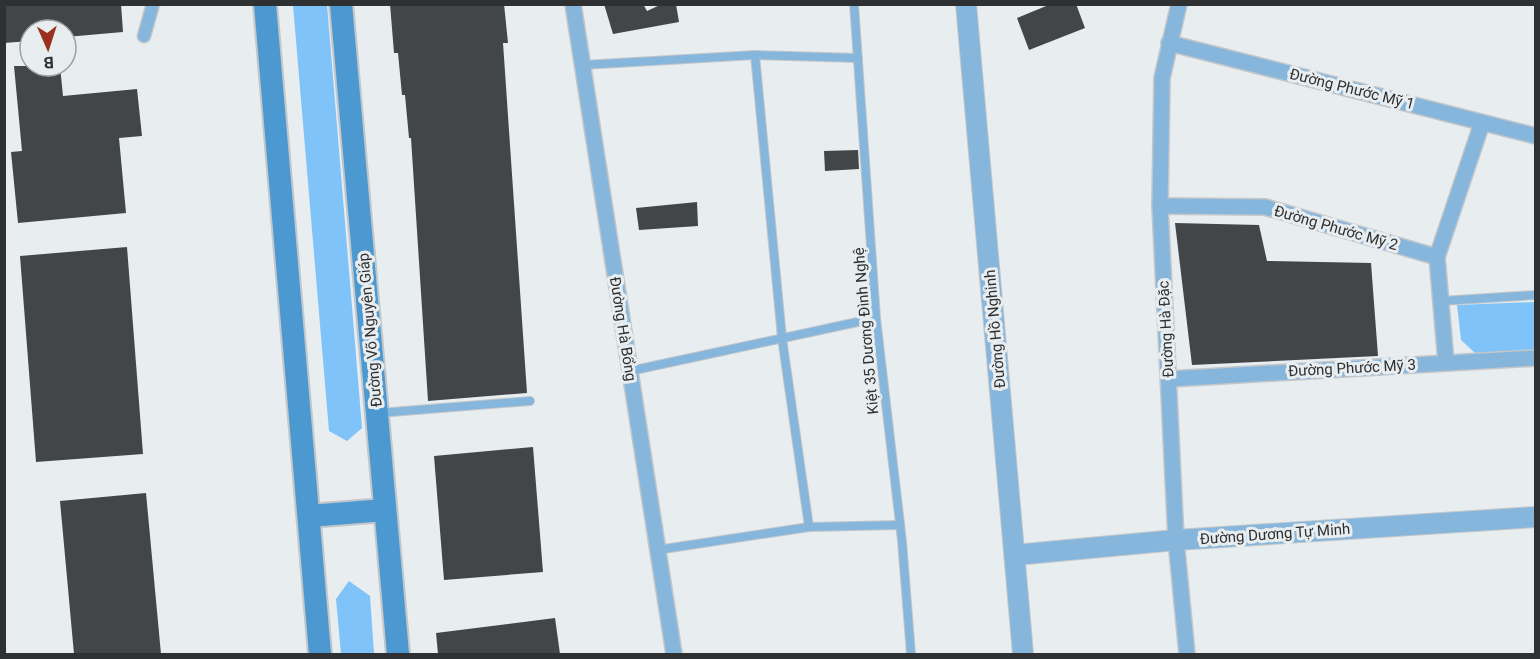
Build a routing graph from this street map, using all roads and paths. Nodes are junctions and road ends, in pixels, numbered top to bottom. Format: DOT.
graph roads {
  1 [pos="153,4"];
  2 [pos="265,4"];
  3 [pos="341,4"];
  4 [pos="573,4"];
  5 [pos="854,4"];
  6 [pos="966,4"];
  7 [pos="1179,4"];
  8 [pos="144,36"];
  9 [pos="1169,43"];
  10 [pos="755,55"];
  11 [pos="858,58"];
  12 [pos="583,65"];
  13 [pos="1482,123"];
  14 [pos="1536,136"];
  15 [pos="1160,206"];
  16 [pos="1437,257"];
  17 [pos="1536,295"];
  18 [pos="1441,301"];
  19 [pos="876,318"];
  20 [pos="782,338"];
  21 [pos="1536,358"];
  22 [pos="1446,362"];
  23 [pos="630,371"];
  24 [pos="1169,379"];
  25 [pos="530,401"];
  26 [pos="377,413"];
  27 [pos="386,510"];
  28 [pos="309,516"];
  29 [pos="1536,517"];
  30 [pos="900,525"];
  31 [pos="809,527"];
  32 [pos="1176,540"];
  33 [pos="657,550"];
  34 [pos="1015,555"];
  35 [pos="320,654"];
  36 [pos="398,654"];
  37 [pos="674,654"];
  38 [pos="911,654"];
  39 [pos="1023,654"];
  40 [pos="1187,654"];
  1 -- 8 [label="street"];
  2 -- 28 [label="main road"];
  3 -- 26 [label="main road, Đường Võ Nguyên Giáp"];
  4 -- 12 [label="street, Đường Hà Bổng"];
  5 -- 11 [label="lane, Kiệt 35 Dương Đình Nghệ"];
  6 -- 34 [label="street, Đường Hồ Nghinh"];
  7 -- 9 [label="street, Đường Hà Đặc"];
  9 -- 13 [label="street, Đường Phước Mỹ 1"];
  9 -- 15 [label="street, Đường Hà Đặc"];
  10 -- 11 [label="lane"];
  10 -- 12 [label="lane"];
  10 -- 20 [label="lane"];
  11 -- 19 [label="lane, Kiệt 35 Dương Đình Nghệ"];
  12 -- 23 [label="street, Đường Hà Bổng"];
  13 -- 14 [label="street, Đường Phước Mỹ 1"];
  13 -- 16 [label="street"];
  15 -- 16 [label="street, Đường Phước Mỹ 2"];
  15 -- 24 [label="street, Đường Hà Đặc"];
  16 -- 18 [label="street"];
  17 -- 18 [label="lane"];
  18 -- 22 [label="street"];
  19 -- 20 [label="lane"];
  19 -- 30 [label="lane, Kiệt 35 Dương Đình Nghệ"];
  20 -- 23 [label="lane"];
  20 -- 31 [label="lane"];
  21 -- 22 [label="street, Đường Phước Mỹ 3"];
  22 -- 24 [label="street, Đường Phước Mỹ 3"];
  23 -- 33 [label="street, Đường Hà Bổng"];
  24 -- 32 [label="street, Đường Hà Đặc"];
  25 -- 26 [label="lane"];
  26 -- 27 [label="main road, Đường Võ Nguyên Giáp"];
  27 -- 28 [label="main road"];
  27 -- 36 [label="main road, Đường Võ Nguyên Giáp"];
  28 -- 35 [label="main road"];
  29 -- 32 [label="street, Đường Dương Tự Minh"];
  30 -- 31 [label="lane"];
  30 -- 38 [label="lane, Kiệt 35 Dương Đình Nghệ"];
  31 -- 33 [label="lane"];
  32 -- 34 [label="street, Đường Dương Tự Minh"];
  32 -- 40 [label="street, Đường Hà Đặc"];
  33 -- 37 [label="street, Đường Hà Bổng"];
  34 -- 39 [label="street, Đường Hồ Nghinh"];
}
